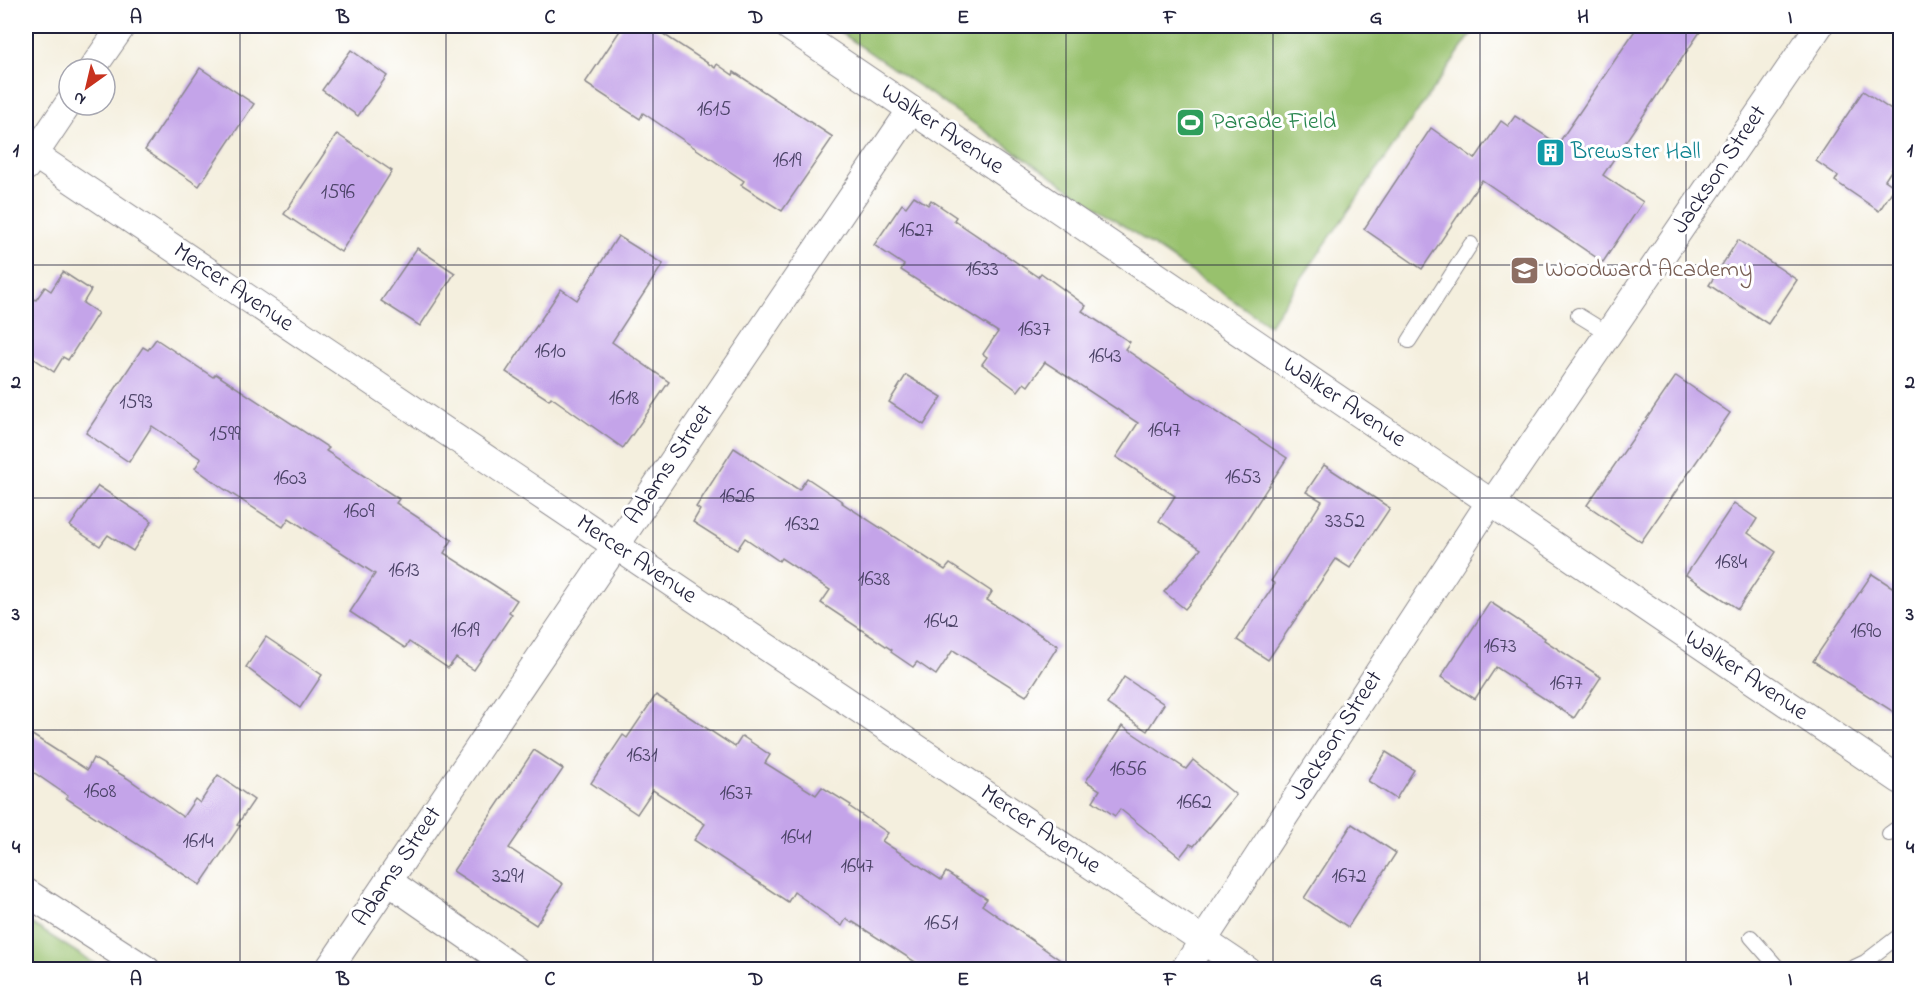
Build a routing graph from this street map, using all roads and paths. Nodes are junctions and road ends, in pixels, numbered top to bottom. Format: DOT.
graph roads {
  1 [pos="122,26"];
  2 [pos="788,26"];
  3 [pos="1819,26"];
  4 [pos="100,57"];
  5 [pos="911,110"];
  6 [pos="58,117"];
  7 [pos="28,157"];
  8 [pos="1471,244"];
  9 [pos="1578,315"];
  10 [pos="1609,334"];
  11 [pos="1409,341"];
  12 [pos="1495,497"];
  13 [pos="615,547"];
  14 [pos="1900,780"];
  15 [pos="388,881"];
  16 [pos="26,892"];
  17 [pos="1900,935"];
  18 [pos="1751,937"];
  19 [pos="1204,940"];
  20 [pos="1777,968"];
  21 [pos="147,969"];
  22 [pos="328,969"];
  23 [pos="516,969"];
  24 [pos="1184,969"];
  25 [pos="1247,969"];
  26 [pos="1848,969"];
  1 -- 4 [label="street"];
  2 -- 5 [label="street, Walker Avenue"];
  3 -- 10 [label="street, Jackson Street"];
  5 -- 12 [label="street, Walker Avenue"];
  5 -- 13 [label="street, Adams Street"];
  6 -- 7 [label="street"];
  7 -- 13 [label="street, Mercer Avenue"];
  8 -- 11 [label="lane"];
  9 -- 10 [label="lane"];
  10 -- 12 [label="street, Jackson Street"];
  12 -- 14 [label="street, Walker Avenue"];
  12 -- 19 [label="street, Jackson Street"];
  13 -- 15 [label="street, Adams Street"];
  13 -- 19 [label="street, Mercer Avenue"];
  15 -- 22 [label="street, Adams Street"];
  15 -- 23 [label="street"];
  16 -- 21 [label="street"];
  17 -- 26 [label="lane"];
  18 -- 20 [label="lane"];
  19 -- 24 [label="street, Jackson Street"];
  19 -- 25 [label="street, Mercer Avenue"];
}
